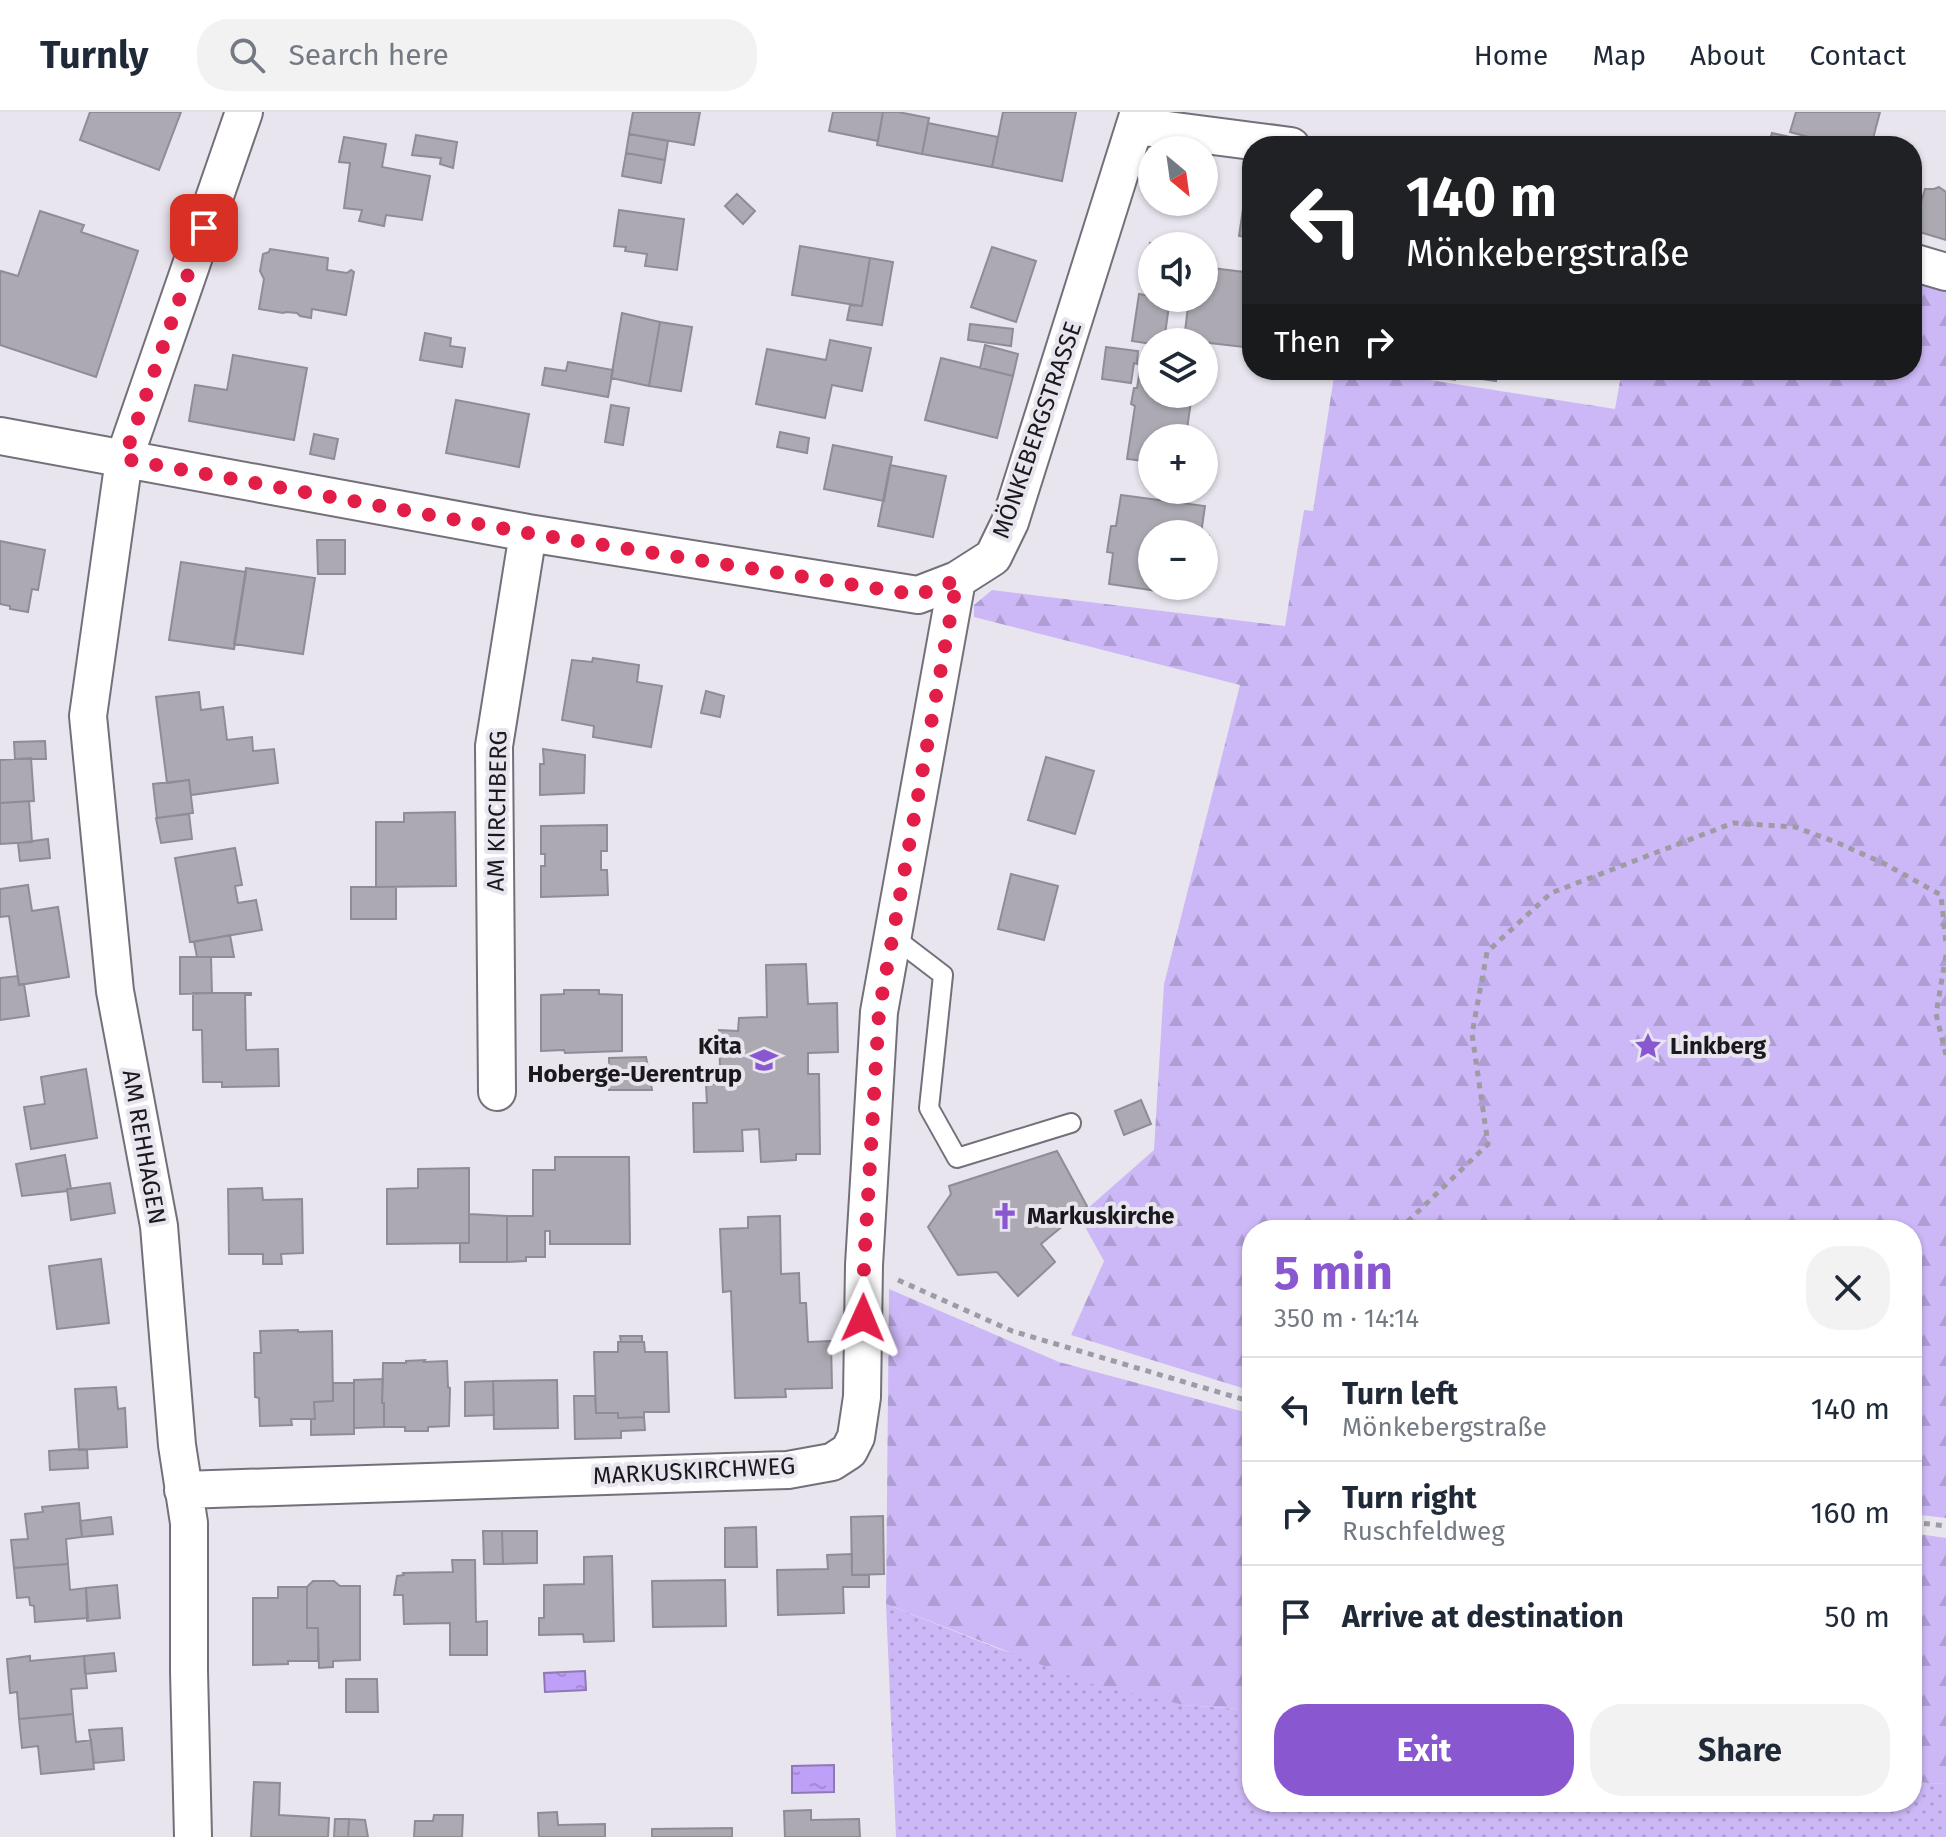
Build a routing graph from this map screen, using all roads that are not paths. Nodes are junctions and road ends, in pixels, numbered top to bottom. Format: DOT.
graph roads {
  1 [pos="244,112"];
  2 [pos="1137,119"];
  3 [pos="1242,137"];
  4 [pos="1922,265"];
  5 [pos="1946,272"];
  6 [pos="0,436"];
  7 [pos="124,459"];
  8 [pos="528,533"];
  9 [pos="957,580"];
  10 [pos="892,936"];
  11 [pos="497,1092"];
  12 [pos="1071,1123"];
  13 [pos="183,1490"];
  14 [pos="193,1837"];
  1 -- 7 [label="street, AM REHHAGEN"];
  2 -- 3 [label="street"];
  2 -- 9 [label="street, MÖNKEBERGSTRASSE"];
  4 -- 5 [label="street"];
  6 -- 7 [label="street, MÖNKEBERGSTRASSE"];
  7 -- 8 [label="street, MÖNKEBERGSTRASSE"];
  7 -- 13 [label="street, AM REHHAGEN"];
  8 -- 9 [label="street, MÖNKEBERGSTRASSE"];
  8 -- 11 [label="street, AM KIRCHBERG"];
  9 -- 10 [label="street, MARKUSKIRCHWEG"];
  10 -- 12 [label="lane"];
  10 -- 13 [label="street, MARKUSKIRCHWEG"];
  13 -- 14 [label="street, AM REHHAGEN"];
}
